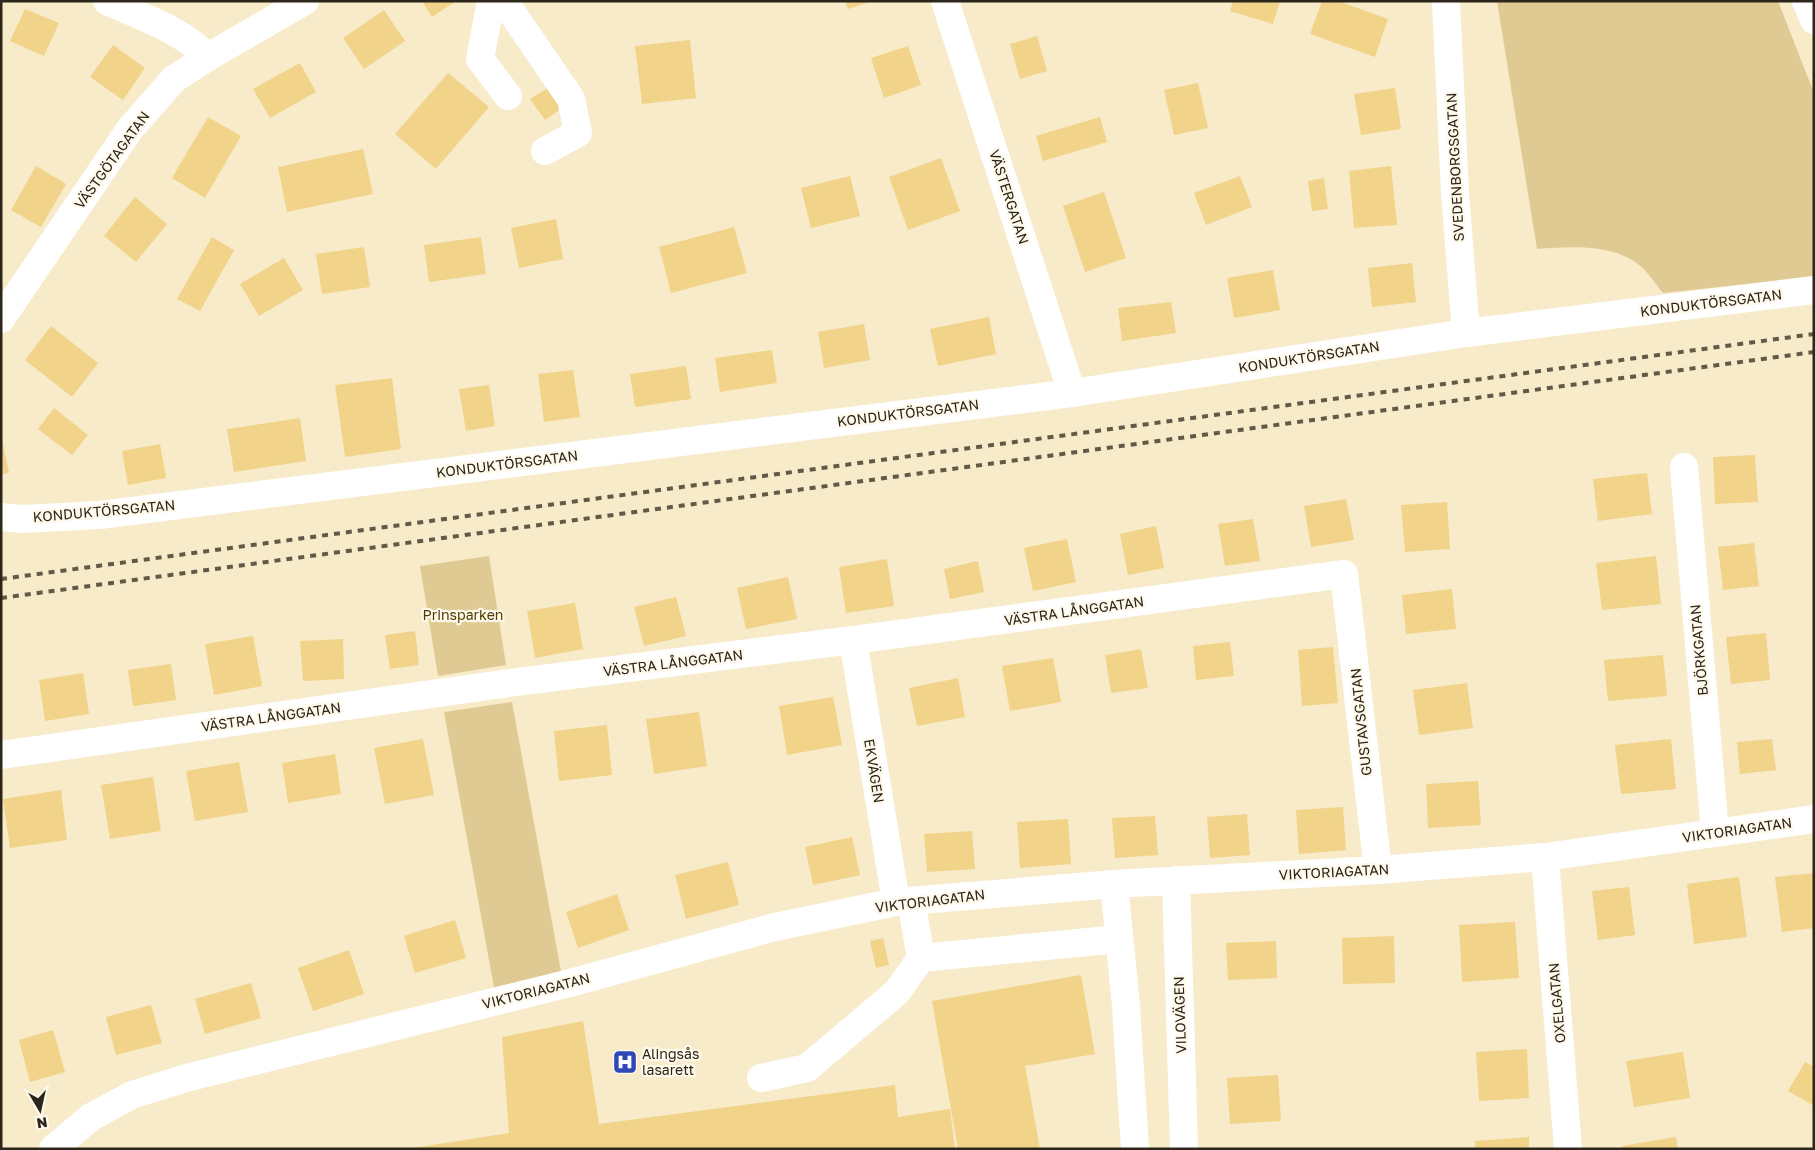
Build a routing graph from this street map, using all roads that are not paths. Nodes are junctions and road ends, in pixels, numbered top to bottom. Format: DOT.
graph roads {
  1 [pos="107,1"];
  2 [pos="304,1"];
  3 [pos="492,1"];
  4 [pos="504,1"];
  5 [pos="944,1"];
  6 [pos="1446,1"];
  7 [pos="1806,1"];
  8 [pos="1814,20"];
  9 [pos="208,57"];
  10 [pos="508,96"];
  11 [pos="545,151"];
  12 [pos="1814,290"];
  13 [pos="1,319"];
  14 [pos="1466,333"];
  15 [pos="1072,393"];
  16 [pos="1684,467"];
  17 [pos="1,517"];
  18 [pos="1344,574"];
  19 [pos="852,640"];
  20 [pos="1,754"];
  21 [pos="1814,819"];
  22 [pos="1714,833"];
  23 [pos="1545,857"];
  24 [pos="1378,870"];
  25 [pos="1176,880"];
  26 [pos="1114,884"];
  27 [pos="904,902"];
  28 [pos="1119,938"];
  29 [pos="922,958"];
  30 [pos="761,1078"];
  31 [pos="54,1149"];
  32 [pos="1135,1149"];
  33 [pos="1184,1149"];
  34 [pos="1568,1149"];
  1 -- 9 [label="street"];
  2 -- 9 [label="street, VÄSTGÖTAGATAN"];
  3 -- 10 [label="street"];
  4 -- 11 [label="street"];
  5 -- 15 [label="street, VÄSTERGATAN"];
  6 -- 14 [label="street, SVEDENBORGSGATAN"];
  7 -- 8 [label="street"];
  9 -- 13 [label="street, VÄSTGÖTAGATAN"];
  12 -- 14 [label="street, KONDUKTÖRSGATAN"];
  14 -- 15 [label="street, KONDUKTÖRSGATAN"];
  15 -- 17 [label="street, KONDUKTÖRSGATAN"];
  16 -- 22 [label="street, BJÖRKGATAN"];
  18 -- 19 [label="street, VÄSTRA LÅNGGATAN"];
  18 -- 24 [label="street, GUSTAVSGATAN"];
  19 -- 20 [label="street, VÄSTRA LÅNGGATAN"];
  19 -- 27 [label="street, EKVÄGEN"];
  21 -- 22 [label="street, VIKTORIAGATAN"];
  22 -- 23 [label="street, VIKTORIAGATAN"];
  23 -- 24 [label="street, VIKTORIAGATAN"];
  23 -- 34 [label="street, OXELGATAN"];
  24 -- 25 [label="street, VIKTORIAGATAN"];
  25 -- 26 [label="street, VIKTORIAGATAN"];
  25 -- 33 [label="street, VILOVÄGEN"];
  26 -- 27 [label="street, VIKTORIAGATAN"];
  26 -- 28 [label="street"];
  27 -- 29 [label="street, EKVÄGEN"];
  27 -- 31 [label="street, VIKTORIAGATAN"];
  28 -- 29 [label="street"];
  28 -- 32 [label="street"];
  29 -- 30 [label="street"];
}
